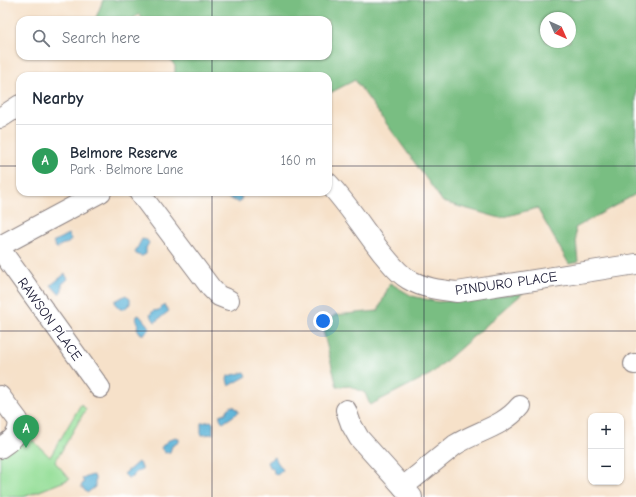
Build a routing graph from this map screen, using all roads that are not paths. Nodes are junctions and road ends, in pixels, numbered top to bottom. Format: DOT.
graph roads {
  1 [pos="16,108"];
  2 [pos="0,118"];
  3 [pos="332,187"];
  4 [pos="88,196"];
  5 [pos="142,196"];
  6 [pos="0,246"];
  7 [pos="0,249"];
  8 [pos="636,264"];
  9 [pos="229,300"];
  10 [pos="100,388"];
  11 [pos="0,396"];
  12 [pos="520,406"];
  13 [pos="346,410"];
  14 [pos="0,448"];
  15 [pos="408,492"];
  1 -- 2 [label="street"];
  3 -- 8 [label="street, PINDURO PLACE"];
  4 -- 6 [label="street"];
  5 -- 9 [label="street"];
  7 -- 10 [label="street, RAWSON PLACE"];
  11 -- 14 [label="street"];
  12 -- 15 [label="street"];
  13 -- 15 [label="street"];
}
